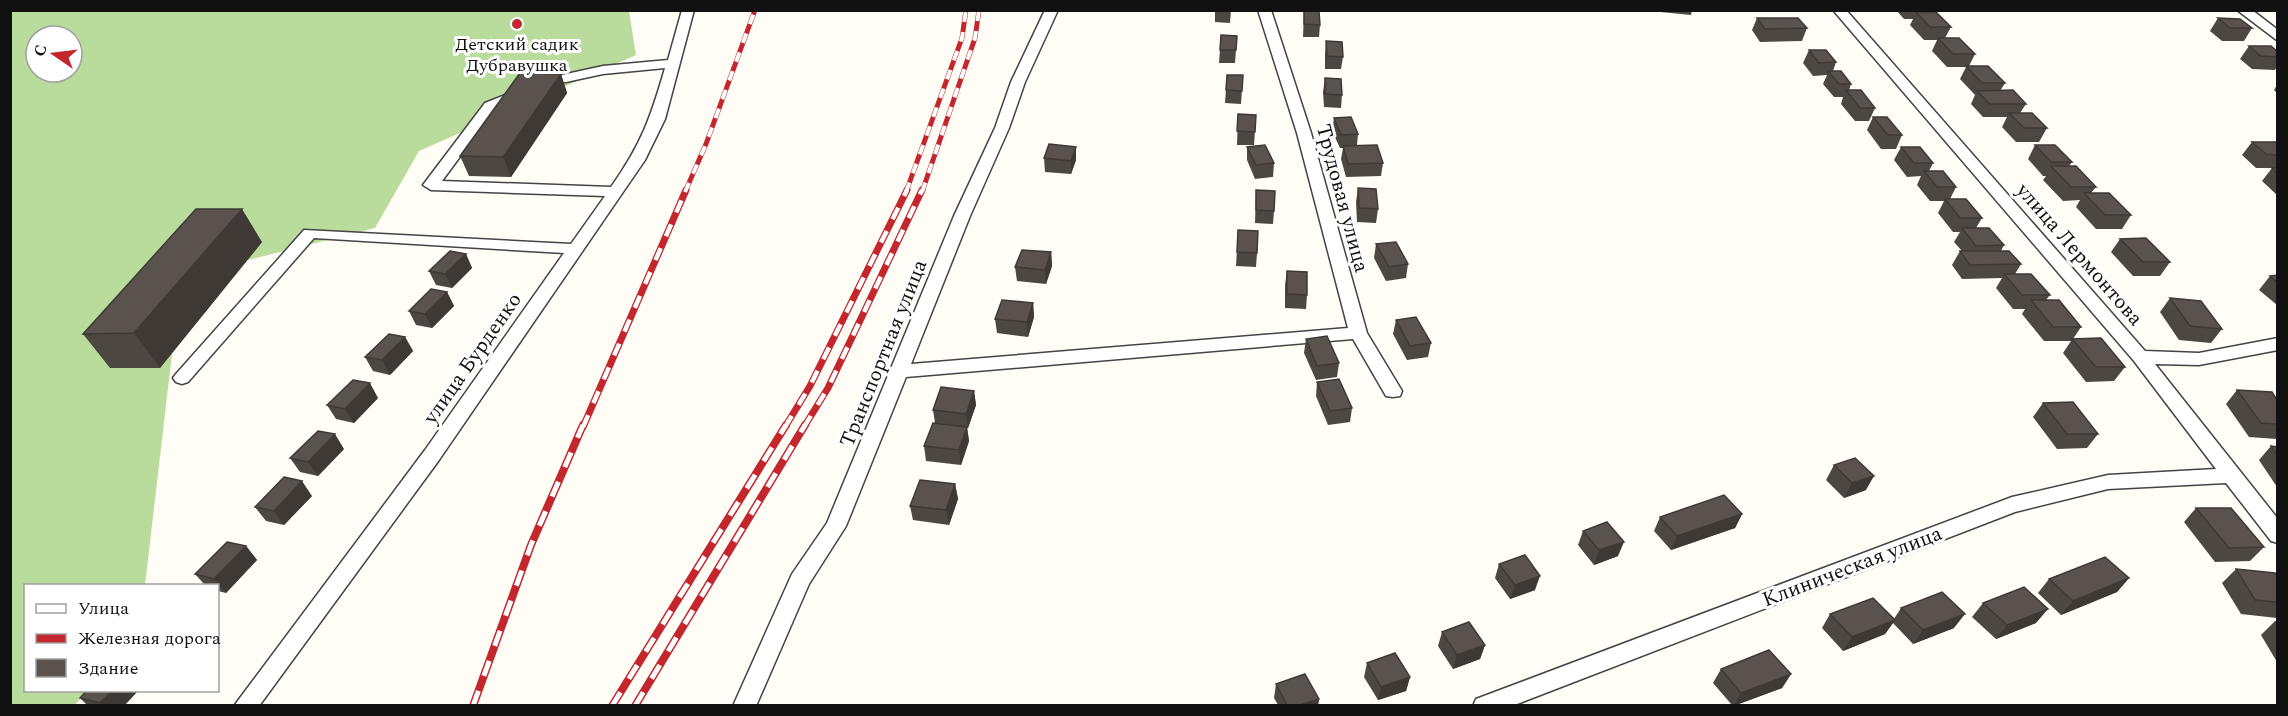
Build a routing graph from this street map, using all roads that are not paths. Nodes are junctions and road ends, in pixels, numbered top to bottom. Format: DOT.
graph roads {
  1 [pos="688,10"];
  2 [pos="1052,10"];
  3 [pos="1263,10"];
  4 [pos="1839,10"];
  5 [pos="2243,10"];
  6 [pos="2277,37"];
  7 [pos="674,63"];
  8 [pos="615,192"];
  9 [pos="576,249"];
  10 [pos="1358,333"];
  11 [pos="2277,344"];
  12 [pos="2140,357"];
  13 [pos="901,371"];
  14 [pos="182,378"];
  15 [pos="1393,391"];
  16 [pos="2232,476"];
  17 [pos="2277,536"];
  18 [pos="245,705"];
  19 [pos="744,705"];
  20 [pos="1484,705"];
  1 -- 7 [label="street, улица Бурденко"];
  2 -- 13 [label="street, Транспортная улица"];
  3 -- 10 [label="street, Трудовая улица"];
  4 -- 12 [label="street, улица Лермонтова"];
  5 -- 6 [label="street"];
  7 -- 8 [label="street, улица Бурденко"];
  7 -- 8 [label="street"];
  8 -- 9 [label="street, улица Бурденко"];
  9 -- 14 [label="street"];
  9 -- 18 [label="street, улица Бурденко"];
  10 -- 13 [label="street"];
  10 -- 15 [label="street, Трудовая улица"];
  11 -- 12 [label="street"];
  12 -- 16 [label="street, улица Лермонтова"];
  13 -- 19 [label="street, Транспортная улица"];
  16 -- 17 [label="street, улица Лермонтова"];
  16 -- 20 [label="street, Клиническая улица"];
}
